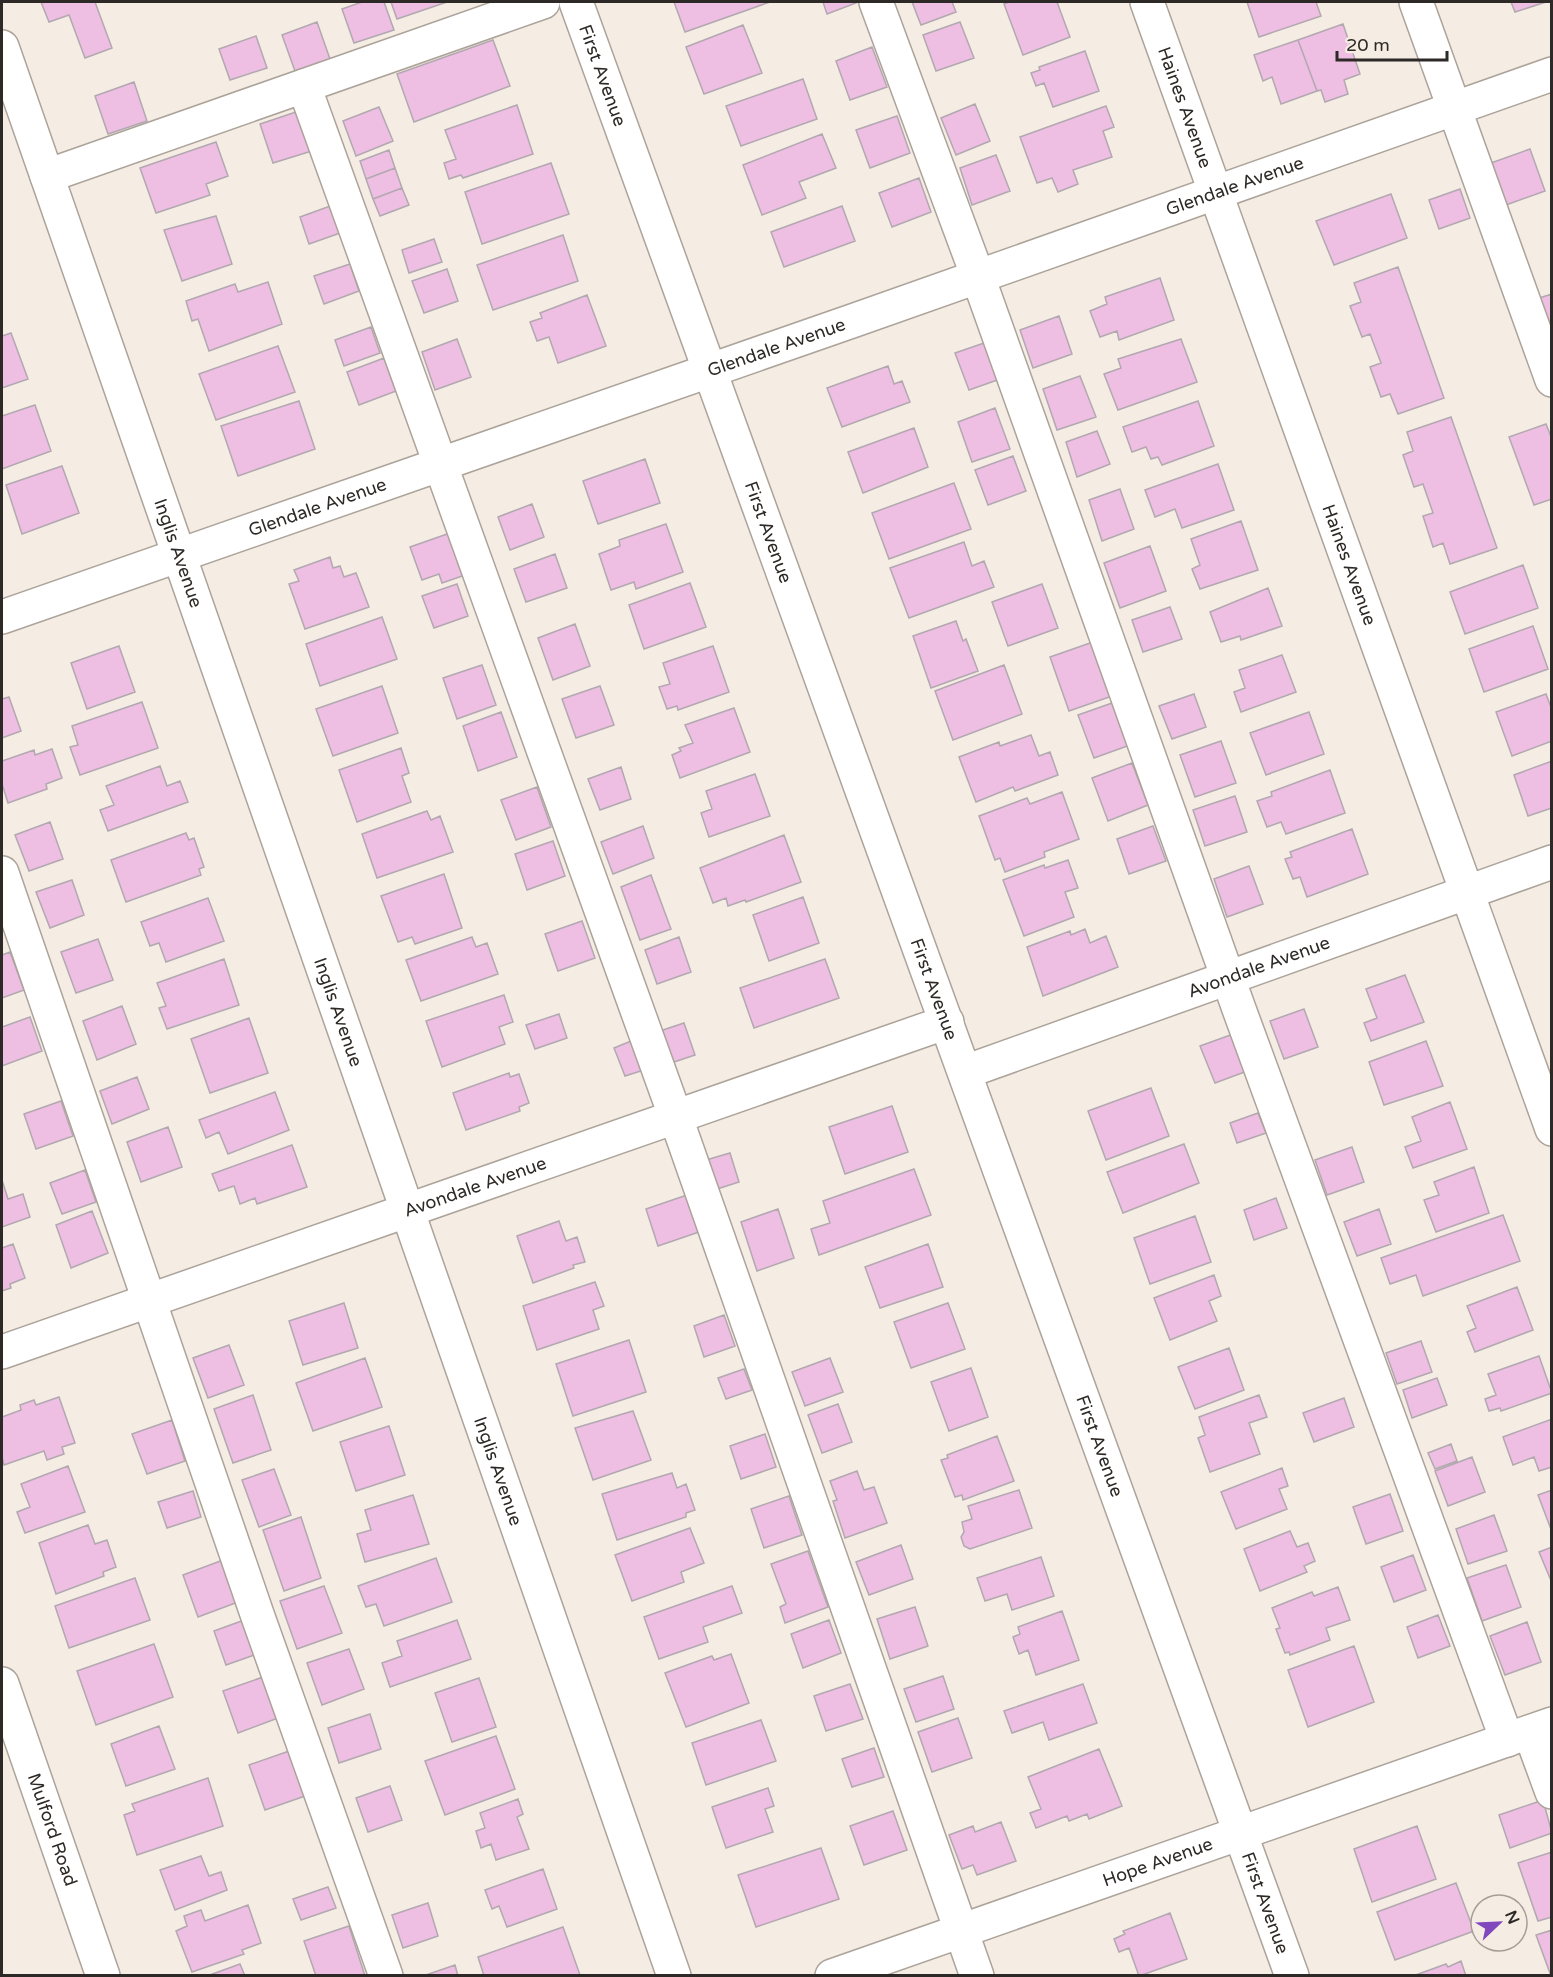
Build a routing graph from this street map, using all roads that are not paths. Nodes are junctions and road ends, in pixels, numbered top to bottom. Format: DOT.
graph roads {
  1 [pos="543,2"];
  2 [pos="576,2"];
  3 [pos="876,2"];
  4 [pos="1147,2"];
  5 [pos="1416,2"];
  6 [pos="2,47"];
  7 [pos="1551,74"];
  8 [pos="304,86"];
  9 [pos="1453,109"];
  10 [pos="46,176"];
  11 [pos="1216,193"];
  12 [pos="978,277"];
  13 [pos="710,370"];
  14 [pos="1551,380"];
  15 [pos="441,463"];
  16 [pos="178,554"];
  17 [pos="2,617"];
  18 [pos="1551,862"];
  19 [pos="2,873"];
  20 [pos="1465,894"];
  21 [pos="1228,978"];
  22 [pos="947,1022"];
  23 [pos="965,1072"];
  24 [pos="676,1118"];
  25 [pos="1551,1129"];
  26 [pos="408,1211"];
  27 [pos="149,1301"];
  28 [pos="2,1352"];
  29 [pos="2,1684"];
  30 [pos="1529,1732"];
  31 [pos="1551,1792"];
  32 [pos="1240,1833"];
  33 [pos="960,1930"];
  34 [pos="103,1976"];
  35 [pos="386,1976"];
  36 [pos="674,1976"];
  37 [pos="832,1976"];
  38 [pos="977,1976"];
  39 [pos="1292,1976"];
  1 -- 8 [label="street"];
  2 -- 13 [label="street, First Avenue"];
  3 -- 12 [label="street"];
  4 -- 11 [label="street, Haines Avenue"];
  5 -- 9 [label="street"];
  6 -- 10 [label="street, Inglis Avenue"];
  7 -- 9 [label="street, Glendale Avenue"];
  8 -- 10 [label="street"];
  8 -- 15 [label="street"];
  9 -- 11 [label="street, Glendale Avenue"];
  9 -- 14 [label="street"];
  10 -- 16 [label="street, Inglis Avenue"];
  11 -- 12 [label="street, Glendale Avenue"];
  11 -- 20 [label="street, Haines Avenue"];
  12 -- 13 [label="street, Glendale Avenue"];
  12 -- 21 [label="street"];
  13 -- 15 [label="street, Glendale Avenue"];
  13 -- 22 [label="street, First Avenue"];
  15 -- 16 [label="street, Glendale Avenue"];
  15 -- 24 [label="street"];
  16 -- 17 [label="street, Glendale Avenue"];
  16 -- 26 [label="street, Inglis Avenue"];
  18 -- 20 [label="street, Avondale Avenue"];
  19 -- 27 [label="street"];
  20 -- 21 [label="street, Avondale Avenue"];
  20 -- 25 [label="street, Haines Avenue"];
  21 -- 23 [label="street, Avondale Avenue"];
  21 -- 30 [label="street"];
  22 -- 23 [label="street, First Avenue"];
  22 -- 24 [label="street, Avondale Avenue"];
  23 -- 32 [label="street, First Avenue"];
  24 -- 26 [label="street, Avondale Avenue"];
  24 -- 33 [label="street"];
  26 -- 27 [label="street, Avondale Avenue"];
  26 -- 36 [label="street, Inglis Avenue"];
  27 -- 28 [label="street, Avondale Avenue"];
  27 -- 35 [label="street"];
  29 -- 34 [label="street, Mulford Road"];
  30 -- 31 [label="street"];
  30 -- 32 [label="street, Hope Avenue"];
  32 -- 33 [label="street, Hope Avenue"];
  32 -- 39 [label="street, First Avenue"];
  33 -- 37 [label="street, Hope Avenue"];
  33 -- 38 [label="street"];
}
